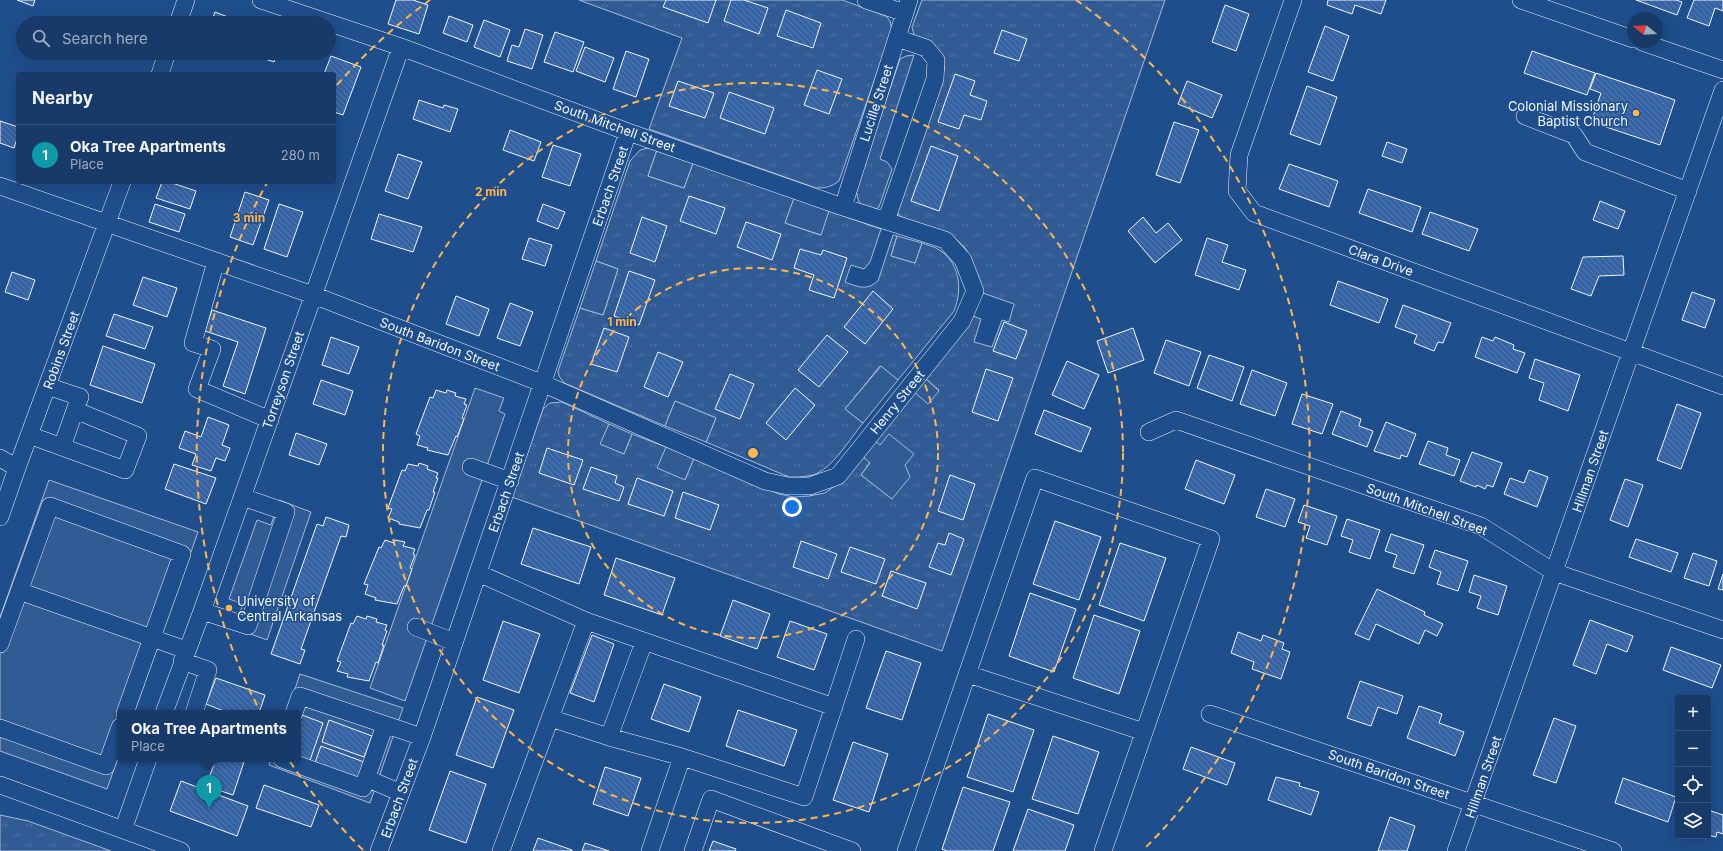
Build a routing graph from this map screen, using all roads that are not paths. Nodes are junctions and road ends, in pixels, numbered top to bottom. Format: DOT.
graph roads {
  1 [pos="186,0"];
  2 [pos="260,0"];
  3 [pos="866,0"];
  4 [pos="1293,0"];
  5 [pos="1522,0"];
  6 [pos="907,7"];
  7 [pos="180,16"];
  8 [pos="308,16"];
  9 [pos="336,25"];
  10 [pos="1627,37"];
  11 [pos="897,38"];
  12 [pos="401,47"];
  13 [pos="1659,48"];
  14 [pos="165,60"];
  15 [pos="1723,70"];
  16 [pos="161,72"];
  17 [pos="1723,90"];
  18 [pos="1526,116"];
  19 [pos="628,132"];
  20 [pos="121,184"];
  21 [pos="0,186"];
  22 [pos="1688,191"];
  23 [pos="843,207"];
  24 [pos="886,221"];
  25 [pos="108,224"];
  26 [pos="963,260"];
  27 [pos="216,261"];
  28 [pos="313,295"];
  29 [pos="1632,352"];
  30 [pos="544,384"];
  31 [pos="47,386"];
  32 [pos="1723,386"];
  33 [pos="76,410"];
  34 [pos="270,420"];
  35 [pos="1149,432"];
  36 [pos="29,435"];
  37 [pos="62,447"];
  38 [pos="0,458"];
  39 [pos="471,467"];
  40 [pos="17,468"];
  41 [pos="510,481"];
  42 [pos="765,481"];
  43 [pos="242,497"];
  44 [pos="0,518"];
  45 [pos="1554,572"];
  46 [pos="478,574"];
  47 [pos="11,598"];
  48 [pos="202,611"];
  49 [pos="586,621"];
  50 [pos="416,627"];
  51 [pos="1723,630"];
  52 [pos="152,638"];
  53 [pos="856,639"];
  54 [pos="454,642"];
  55 [pos="644,642"];
  56 [pos="0,644"];
  57 [pos="184,656"];
  58 [pos="968,674"];
  59 [pos="834,707"];
  60 [pos="126,710"];
  61 [pos="165,710"];
  62 [pos="195,710"];
  63 [pos="295,710"];
  64 [pos="1210,714"];
  65 [pos="550,718"];
  66 [pos="386,725"];
  67 [pos="0,728"];
  68 [pos="1144,732"];
  69 [pos="117,735"];
  70 [pos="422,737"];
  71 [pos="610,737"];
  72 [pos="682,757"];
  73 [pos="147,762"];
  74 [pos="290,762"];
  75 [pos="366,778"];
  76 [pos="0,785"];
  77 [pos="401,793"];
  78 [pos="1474,802"];
  79 [pos="123,830"];
  80 [pos="182,851"];
  81 [pos="379,851"];
  82 [pos="501,851"];
  83 [pos="650,851"];
  84 [pos="693,851"];
  85 [pos="852,851"];
  86 [pos="906,851"];
  87 [pos="1103,851"];
  88 [pos="1456,851"];
  89 [pos="1613,851"];
  1 -- 7 [label="street"];
  2 -- 8 [label="street, South Mitchell Street"];
  3 -- 6 [label="street"];
  4 -- 29 [label="street, Clara Drive"];
  5 -- 10 [label="street"];
  6 -- 11 [label="street, Lucille Street"];
  9 -- 12 [label="street, South Mitchell Street"];
  11 -- 23 [label="street, Lucille Street"];
  11 -- 24 [label="street"];
  12 -- 19 [label="street, South Mitchell Street"];
  12 -- 28 [label="street, Torreyson Street"];
  13 -- 15 [label="street"];
  14 -- 16 [label="street"];
  17 -- 22 [label="street, Hillman Street"];
  18 -- 22 [label="street"];
  19 -- 23 [label="street, South Mitchell Street"];
  19 -- 30 [label="street, Erbach Street"];
  20 -- 25 [label="street, Robins Street"];
  21 -- 25 [label="street, South Baridon Street"];
  22 -- 29 [label="street, Hillman Street"];
  23 -- 24 [label="street, South Mitchell Street"];
  24 -- 26 [label="street, South Mitchell Street"];
  25 -- 27 [label="street, South Baridon Street"];
  25 -- 31 [label="street, Robins Street"];
  26 -- 42 [label="street, Henry Street"];
  27 -- 28 [label="street, South Baridon Street"];
  27 -- 34 [label="street"];
  28 -- 30 [label="street, South Baridon Street"];
  28 -- 34 [label="street, Torreyson Street"];
  29 -- 32 [label="street, Clara Drive"];
  29 -- 45 [label="street, Hillman Street"];
  30 -- 41 [label="street, Erbach Street"];
  30 -- 42 [label="street, South Baridon Street"];
  31 -- 33 [label="street"];
  31 -- 36 [label="street, Robins Street"];
  33 -- 37 [label="street"];
  33 -- 37 [label="street"];
  34 -- 43 [label="street, Torreyson Street"];
  35 -- 45 [label="street, South Mitchell Street"];
  36 -- 37 [label="street"];
  36 -- 40 [label="street, Robins Street"];
  38 -- 40 [label="street"];
  39 -- 41 [label="street"];
  40 -- 44 [label="street, Robins Street"];
  41 -- 46 [label="street, Erbach Street"];
  43 -- 48 [label="street, Torreyson Street"];
  43 -- 48 [label="street"];
  45 -- 51 [label="street, South Mitchell Street"];
  45 -- 78 [label="street, Hillman Street"];
  46 -- 49 [label="street"];
  46 -- 54 [label="street, Erbach Street"];
  47 -- 52 [label="street"];
  47 -- 52 [label="street"];
  47 -- 56 [label="street"];
  48 -- 57 [label="street, Torreyson Street"];
  49 -- 55 [label="street"];
  49 -- 65 [label="street"];
  50 -- 54 [label="street"];
  52 -- 57 [label="street"];
  52 -- 60 [label="street"];
  53 -- 59 [label="street"];
  54 -- 70 [label="street, Erbach Street"];
  55 -- 59 [label="street"];
  55 -- 71 [label="street"];
  57 -- 61 [label="street, Torreyson Street"];
  57 -- 62 [label="street"];
  58 -- 68 [label="street"];
  58 -- 68 [label="street"];
  58 -- 86 [label="street"];
  59 -- 72 [label="street"];
  63 -- 66 [label="street"];
  64 -- 78 [label="street, South Baridon Street"];
  65 -- 71 [label="street"];
  65 -- 82 [label="street"];
  66 -- 70 [label="street"];
  66 -- 75 [label="street"];
  67 -- 69 [label="street"];
  68 -- 87 [label="street"];
  70 -- 77 [label="street, Erbach Street"];
  71 -- 72 [label="street"];
  72 -- 83 [label="street"];
  73 -- 79 [label="street"];
  74 -- 75 [label="street"];
  75 -- 77 [label="street"];
  76 -- 79 [label="street"];
  77 -- 81 [label="street, Erbach Street"];
  78 -- 88 [label="street, Hillman Street"];
  78 -- 89 [label="street, South Baridon Street"];
  79 -- 80 [label="street"];
  84 -- 85 [label="street"];
}
